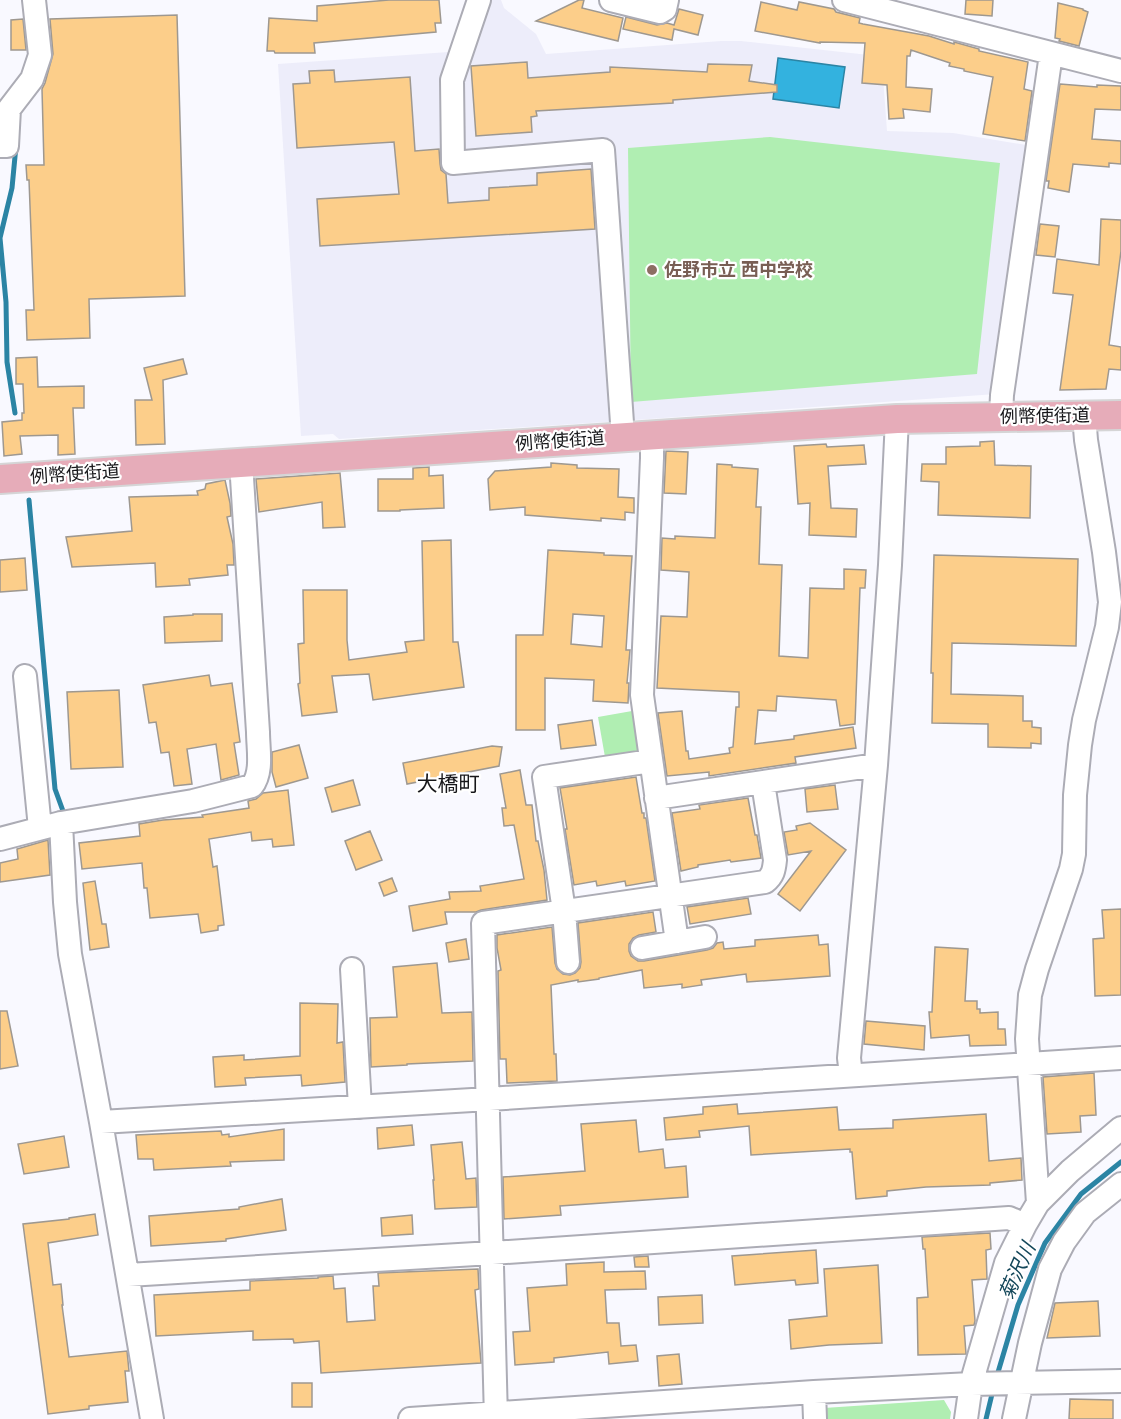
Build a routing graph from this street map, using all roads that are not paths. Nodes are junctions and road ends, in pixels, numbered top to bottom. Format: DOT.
graph roads {
  1 [pos="34,0"];
  2 [pos="479,0"];
  3 [pos="611,0"];
  4 [pos="667,0"];
  5 [pos="844,0"];
  6 [pos="1051,54"];
  7 [pos="1121,72"];
  8 [pos="4,146"];
  9 [pos="1084,415"];
  10 [pos="1121,415"];
  11 [pos="1001,416"];
  12 [pos="897,419"];
  13 [pos="652,436"];
  14 [pos="622,437"];
  15 [pos="242,462"];
  16 [pos="0,479"];
  17 [pos="25,676"];
  18 [pos="651,761"];
  19 [pos="876,765"];
  20 [pos="763,783"];
  21 [pos="656,798"];
  22 [pos="50,826"];
  23 [pos="0,838"];
  24 [pos="671,895"];
  25 [pos="564,911"];
  26 [pos="705,937"];
  27 [pos="677,942"];
  28 [pos="642,948"];
  29 [pos="568,962"];
  30 [pos="352,969"];
  31 [pos="1121,1058"];
  32 [pos="1028,1064"];
  33 [pos="850,1075"];
  34 [pos="489,1099"];
  35 [pos="360,1107"];
  36 [pos="101,1122"];
  37 [pos="1121,1128"];
  38 [pos="1121,1184"];
  39 [pos="1038,1203"];
  40 [pos="1025,1225"];
  41 [pos="492,1253"];
  42 [pos="128,1275"];
  43 [pos="1121,1381"];
  44 [pos="1016,1383"];
  45 [pos="976,1384"];
  46 [pos="814,1392"];
  47 [pos="496,1416"];
  48 [pos="152,1419"];
  49 [pos="410,1419"];
  50 [pos="815,1419"];
  51 [pos="966,1419"];
  52 [pos="1014,1419"];
  1 -- 8 [label="street"];
  2 -- 14 [label="street"];
  3 -- 4 [label="street"];
  5 -- 6 [label="street"];
  6 -- 7 [label="street"];
  6 -- 11 [label="street"];
  9 -- 10 [label="main road, 例幣使街道"];
  9 -- 11 [label="main road, 例幣使街道"];
  9 -- 32 [label="street"];
  11 -- 12 [label="main road, 例幣使街道"];
  12 -- 13 [label="main road, 例幣使街道"];
  12 -- 19 [label="street"];
  13 -- 14 [label="main road, 例幣使街道"];
  13 -- 18 [label="street"];
  14 -- 15 [label="main road, 例幣使街道"];
  15 -- 16 [label="main road, 例幣使街道"];
  15 -- 22 [label="street"];
  17 -- 22 [label="street"];
  18 -- 21 [label="street"];
  18 -- 25 [label="street"];
  19 -- 20 [label="street"];
  19 -- 33 [label="street"];
  20 -- 21 [label="street"];
  20 -- 24 [label="street"];
  21 -- 24 [label="street"];
  22 -- 23 [label="street"];
  22 -- 36 [label="street"];
  24 -- 25 [label="street"];
  24 -- 27 [label="street"];
  25 -- 29 [label="street"];
  25 -- 34 [label="street"];
  26 -- 27 [label="street"];
  27 -- 28 [label="street"];
  30 -- 35 [label="street"];
  31 -- 32 [label="street"];
  32 -- 33 [label="street"];
  32 -- 39 [label="street"];
  33 -- 34 [label="street"];
  34 -- 35 [label="street"];
  34 -- 41 [label="street"];
  35 -- 36 [label="street"];
  36 -- 42 [label="street"];
  37 -- 39 [label="street"];
  38 -- 44 [label="street"];
  39 -- 40 [label="street"];
  40 -- 41 [label="street"];
  40 -- 45 [label="street"];
  41 -- 42 [label="street"];
  41 -- 47 [label="street"];
  42 -- 48 [label="street"];
  43 -- 44 [label="street"];
  44 -- 45 [label="street"];
  44 -- 52 [label="street"];
  45 -- 46 [label="street"];
  45 -- 51 [label="street"];
  46 -- 47 [label="street"];
  46 -- 50 [label="street"];
  47 -- 49 [label="street"];
}
